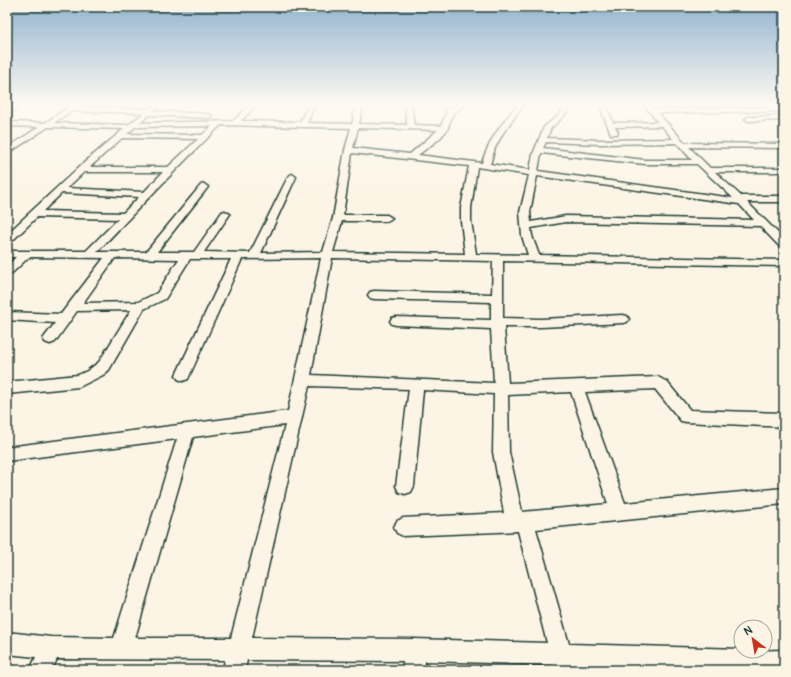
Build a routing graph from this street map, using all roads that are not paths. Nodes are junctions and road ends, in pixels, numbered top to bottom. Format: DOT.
graph roads {
  1 [pos="30,136"];
  2 [pos="119,136"];
  3 [pos="352,136"];
  4 [pos="437,136"];
  5 [pos="496,136"];
  6 [pos="545,136"];
  7 [pos="615,136"];
  8 [pos="674,136"];
  9 [pos="206,137"];
  10 [pos="543,140"];
  11 [pos="618,141"];
  12 [pos="681,143"];
  13 [pos="784,146"];
  14 [pos="349,150"];
  15 [pos="539,150"];
  16 [pos="7,152"];
  17 [pos="412,156"];
  18 [pos="700,162"];
  19 [pos="473,165"];
  20 [pos="485,166"];
  21 [pos="82,169"];
  22 [pos="170,170"];
  23 [pos="709,170"];
  24 [pos="784,170"];
  25 [pos="533,173"];
  26 [pos="292,177"];
  27 [pos="204,187"];
  28 [pos="59,190"];
  29 [pos="145,195"];
  30 [pos="784,199"];
  31 [pos="741,200"];
  32 [pos="34,214"];
  33 [pos="225,214"];
  34 [pos="125,216"];
  35 [pos="338,218"];
  36 [pos="387,218"];
  37 [pos="763,223"];
  38 [pos="526,226"];
  39 [pos="7,240"];
  40 [pos="784,244"];
  41 [pos="7,254"];
  42 [pos="26,254"];
  43 [pos="89,254"];
  44 [pos="112,255"];
  45 [pos="149,255"];
  46 [pos="192,255"];
  47 [pos="328,255"];
  48 [pos="238,256"];
  49 [pos="254,256"];
  50 [pos="471,257"];
  51 [pos="498,258"];
  52 [pos="534,258"];
  53 [pos="784,263"];
  54 [pos="7,272"];
  55 [pos="374,295"];
  56 [pos="497,298"];
  57 [pos="75,306"];
  58 [pos="140,306"];
  59 [pos="7,316"];
  60 [pos="623,318"];
  61 [pos="65,319"];
  62 [pos="396,321"];
  63 [pos="497,324"];
  64 [pos="50,339"];
  65 [pos="182,374"];
  66 [pos="303,380"];
  67 [pos="418,384"];
  68 [pos="576,387"];
  69 [pos="7,388"];
  70 [pos="501,389"];
  71 [pos="295,417"];
  72 [pos="784,420"];
  73 [pos="187,432"];
  74 [pos="7,454"];
  75 [pos="405,486"];
  76 [pos="784,496"];
  77 [pos="620,512"];
  78 [pos="520,521"];
  79 [pos="403,527"];
  80 [pos="7,643"];
  81 [pos="51,648"];
  82 [pos="121,648"];
  83 [pos="239,648"];
  84 [pos="414,660"];
  85 [pos="784,661"];
  86 [pos="563,662"];
  87 [pos="42,670"];
  88 [pos="234,670"];
  1 -- 16 [label="street"];
  2 -- 9 [label="street"];
  2 -- 21 [label="street"];
  3 -- 14 [label="street"];
  4 -- 17 [label="street"];
  5 -- 20 [label="street"];
  6 -- 10 [label="street"];
  7 -- 11 [label="street"];
  8 -- 12 [label="street"];
  9 -- 22 [label="street"];
  10 -- 11 [label="street"];
  10 -- 15 [label="street"];
  11 -- 12 [label="street"];
  12 -- 13 [label="street"];
  12 -- 18 [label="street"];
  14 -- 17 [label="street"];
  14 -- 35 [label="street"];
  15 -- 18 [label="street"];
  15 -- 25 [label="street"];
  17 -- 19 [label="street"];
  18 -- 23 [label="street"];
  19 -- 20 [label="street"];
  19 -- 50 [label="street"];
  20 -- 25 [label="street"];
  21 -- 22 [label="street"];
  21 -- 28 [label="street"];
  22 -- 29 [label="street"];
  23 -- 24 [label="street"];
  23 -- 31 [label="street"];
  25 -- 31 [label="street"];
  25 -- 38 [label="street"];
  26 -- 49 [label="street"];
  27 -- 45 [label="street"];
  28 -- 29 [label="street"];
  28 -- 32 [label="street"];
  29 -- 34 [label="street"];
  30 -- 31 [label="street"];
  31 -- 37 [label="street"];
  32 -- 34 [label="street"];
  32 -- 39 [label="street"];
  33 -- 46 [label="street"];
  34 -- 43 [label="street"];
  35 -- 36 [label="street"];
  35 -- 47 [label="street"];
  37 -- 38 [label="street"];
  37 -- 40 [label="street"];
  38 -- 52 [label="street"];
  41 -- 42 [label="street"];
  42 -- 43 [label="street"];
  42 -- 54 [label="street"];
  43 -- 44 [label="street"];
  44 -- 45 [label="street"];
  44 -- 57 [label="street"];
  45 -- 46 [label="street"];
  46 -- 48 [label="street"];
  46 -- 58 [label="street"];
  47 -- 49 [label="street"];
  47 -- 50 [label="street"];
  47 -- 66 [label="street"];
  48 -- 49 [label="street"];
  48 -- 65 [label="street"];
  50 -- 51 [label="street"];
  51 -- 52 [label="street"];
  51 -- 56 [label="street"];
  52 -- 53 [label="street"];
  55 -- 56 [label="street"];
  56 -- 63 [label="street"];
  57 -- 58 [label="street"];
  57 -- 61 [label="street"];
  58 -- 69 [label="street"];
  59 -- 61 [label="street"];
  60 -- 63 [label="street"];
  61 -- 64 [label="street"];
  62 -- 63 [label="street"];
  63 -- 70 [label="street"];
  66 -- 67 [label="street"];
  66 -- 71 [label="street"];
  67 -- 70 [label="street"];
  67 -- 75 [label="street"];
  68 -- 70 [label="street"];
  68 -- 72 [label="street"];
  68 -- 77 [label="street"];
  70 -- 78 [label="street"];
  71 -- 73 [label="street"];
  71 -- 83 [label="street"];
  73 -- 74 [label="street"];
  73 -- 82 [label="street"];
  76 -- 77 [label="street"];
  77 -- 78 [label="street"];
  78 -- 79 [label="street"];
  78 -- 86 [label="street"];
  80 -- 81 [label="street"];
  81 -- 82 [label="street"];
  81 -- 87 [label="street"];
  82 -- 83 [label="street"];
  83 -- 84 [label="street"];
  83 -- 88 [label="street"];
  84 -- 86 [label="street"];
  85 -- 86 [label="street"];
}
